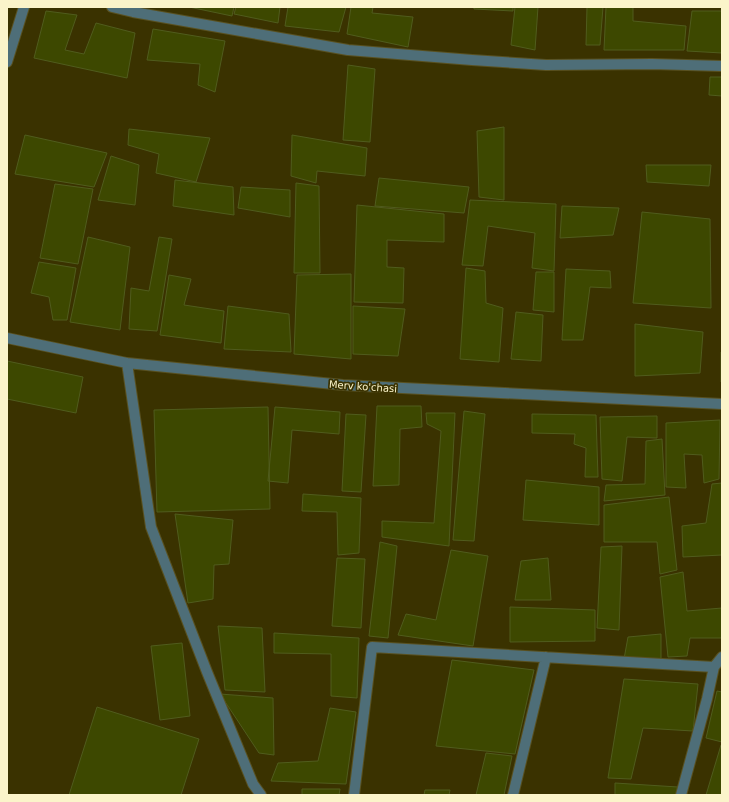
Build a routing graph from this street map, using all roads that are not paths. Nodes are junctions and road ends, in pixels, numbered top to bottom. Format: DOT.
graph roads {
  1 [pos="24,7"];
  2 [pos="112,7"];
  3 [pos="7,62"];
  4 [pos="722,66"];
  5 [pos="7,338"];
  6 [pos="127,362"];
  7 [pos="722,404"];
  8 [pos="546,657"];
  9 [pos="722,657"];
  10 [pos="714,667"];
  11 [pos="261,795"];
  12 [pos="354,795"];
  13 [pos="513,795"];
  14 [pos="681,795"];
  1 -- 3 [label="street"];
  2 -- 4 [label="street"];
  5 -- 6 [label="street, Merv ko'chasi"];
  6 -- 7 [label="street, Merv ko'chasi"];
  6 -- 11 [label="street"];
  8 -- 10 [label="street"];
  8 -- 12 [label="street"];
  8 -- 13 [label="street"];
  9 -- 10 [label="street"];
  10 -- 14 [label="street"];
}
